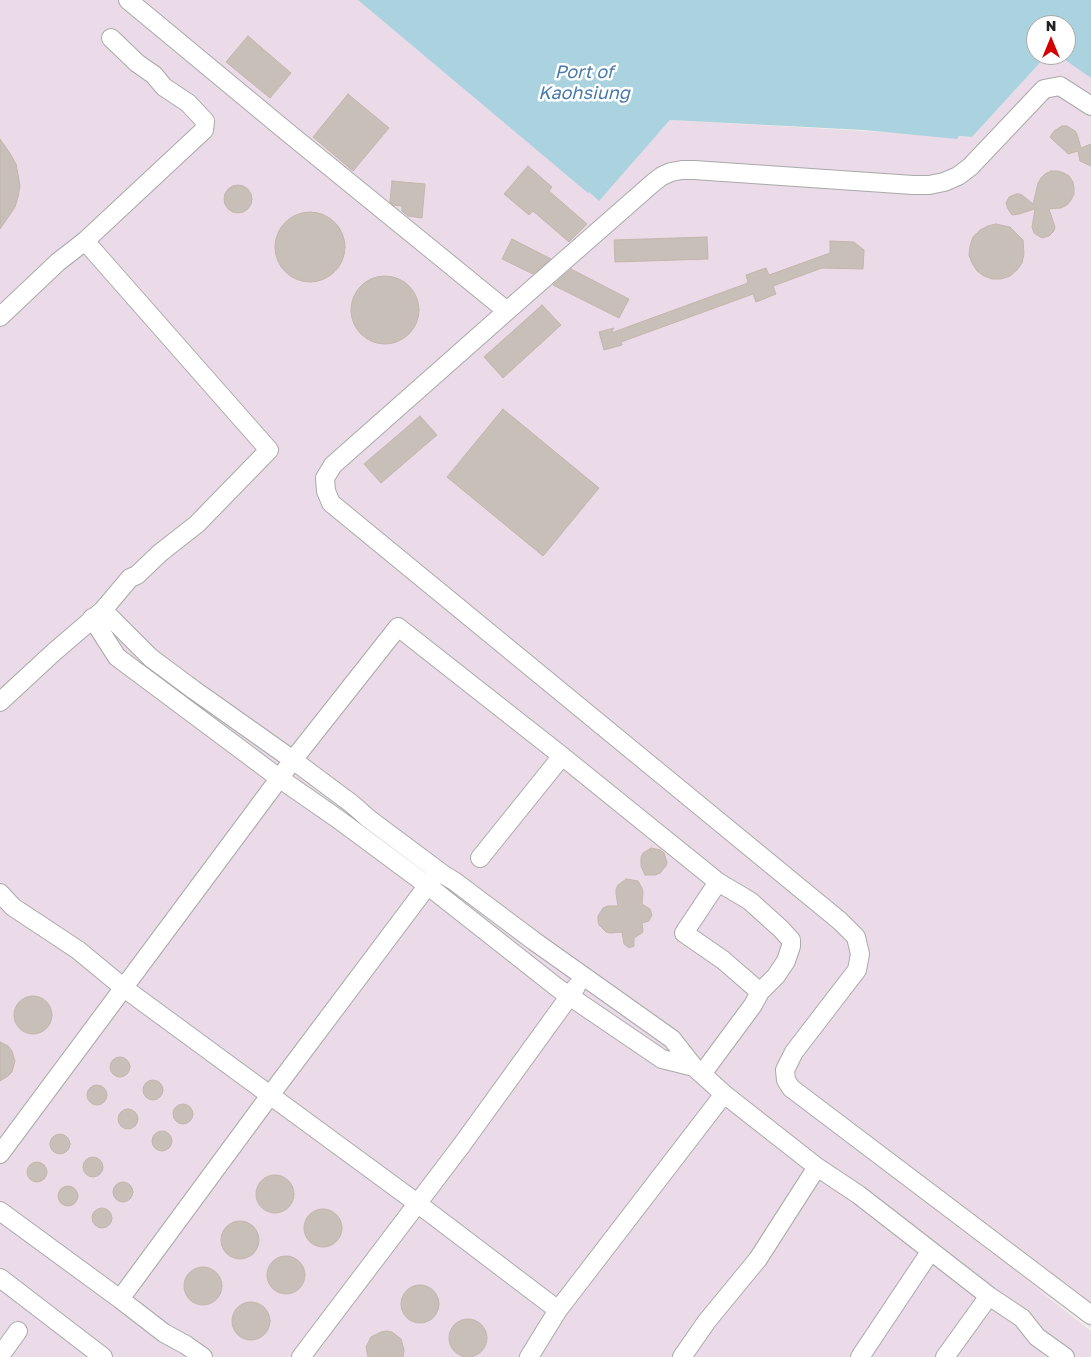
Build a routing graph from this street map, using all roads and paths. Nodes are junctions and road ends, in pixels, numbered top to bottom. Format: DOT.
graph roads {
  1 [pos="128,0"];
  2 [pos="111,38"];
  3 [pos="1091,106"];
  4 [pos="85,241"];
  5 [pos="507,311"];
  6 [pos="0,317"];
  7 [pos="98,614"];
  8 [pos="0,702"];
  9 [pos="562,756"];
  10 [pos="293,760"];
  11 [pos="279,778"];
  12 [pos="480,858"];
  13 [pos="438,871"];
  14 [pos="718,882"];
  15 [pos="427,885"];
  16 [pos="0,893"];
  17 [pos="512,923"];
  18 [pos="497,940"];
  19 [pos="583,976"];
  20 [pos="124,988"];
  21 [pos="760,992"];
  22 [pos="570,996"];
  23 [pos="698,1070"];
  24 [pos="271,1094"];
  25 [pos="724,1094"];
  26 [pos="0,1154"];
  27 [pos="816,1167"];
  28 [pos="417,1203"];
  29 [pos="0,1211"];
  30 [pos="930,1252"];
  31 [pos="0,1278"];
  32 [pos="989,1296"];
  33 [pos="120,1299"];
  34 [pos="558,1310"];
  35 [pos="1091,1315"];
  36 [pos="18,1331"];
  37 [pos="536,1355"];
  38 [pos="0,1356"];
  39 [pos="103,1357"];
  40 [pos="203,1357"];
  41 [pos="301,1357"];
  42 [pos="682,1357"];
  43 [pos="860,1357"];
  44 [pos="945,1357"];
  45 [pos="1065,1357"];
  1 -- 5 [label="lane"];
  2 -- 4 [label="lane"];
  3 -- 5 [label="lane"];
  4 -- 6 [label="lane"];
  4 -- 7 [label="lane"];
  5 -- 35 [label="lane"];
  7 -- 8 [label="lane"];
  7 -- 10 [label="lane"];
  7 -- 11 [label="lane"];
  9 -- 10 [label="lane"];
  9 -- 12 [label="lane"];
  9 -- 14 [label="lane"];
  10 -- 11 [label="lane"];
  10 -- 13 [label="lane"];
  11 -- 15 [label="lane"];
  11 -- 20 [label="lane"];
  13 -- 15 [label="lane"];
  13 -- 17 [label="lane"];
  14 -- 21 [label="lane"];
  14 -- 21 [label="lane"];
  15 -- 18 [label="lane"];
  15 -- 24 [label="lane"];
  16 -- 20 [label="lane"];
  17 -- 18 [label="lane"];
  17 -- 19 [label="lane"];
  18 -- 22 [label="lane"];
  19 -- 22 [label="lane"];
  19 -- 23 [label="lane"];
  20 -- 24 [label="lane"];
  20 -- 26 [label="lane"];
  21 -- 23 [label="lane"];
  22 -- 23 [label="lane"];
  22 -- 28 [label="lane"];
  23 -- 25 [label="lane"];
  24 -- 28 [label="lane"];
  24 -- 33 [label="lane"];
  25 -- 27 [label="lane"];
  25 -- 34 [label="lane"];
  27 -- 30 [label="lane"];
  27 -- 42 [label="lane"];
  28 -- 34 [label="lane"];
  28 -- 41 [label="lane"];
  29 -- 33 [label="lane"];
  30 -- 32 [label="lane"];
  30 -- 43 [label="lane"];
  31 -- 39 [label="lane"];
  32 -- 44 [label="lane"];
  32 -- 45 [label="lane"];
  33 -- 40 [label="lane"];
  34 -- 37 [label="lane"];
  36 -- 38 [label="lane"];
}
